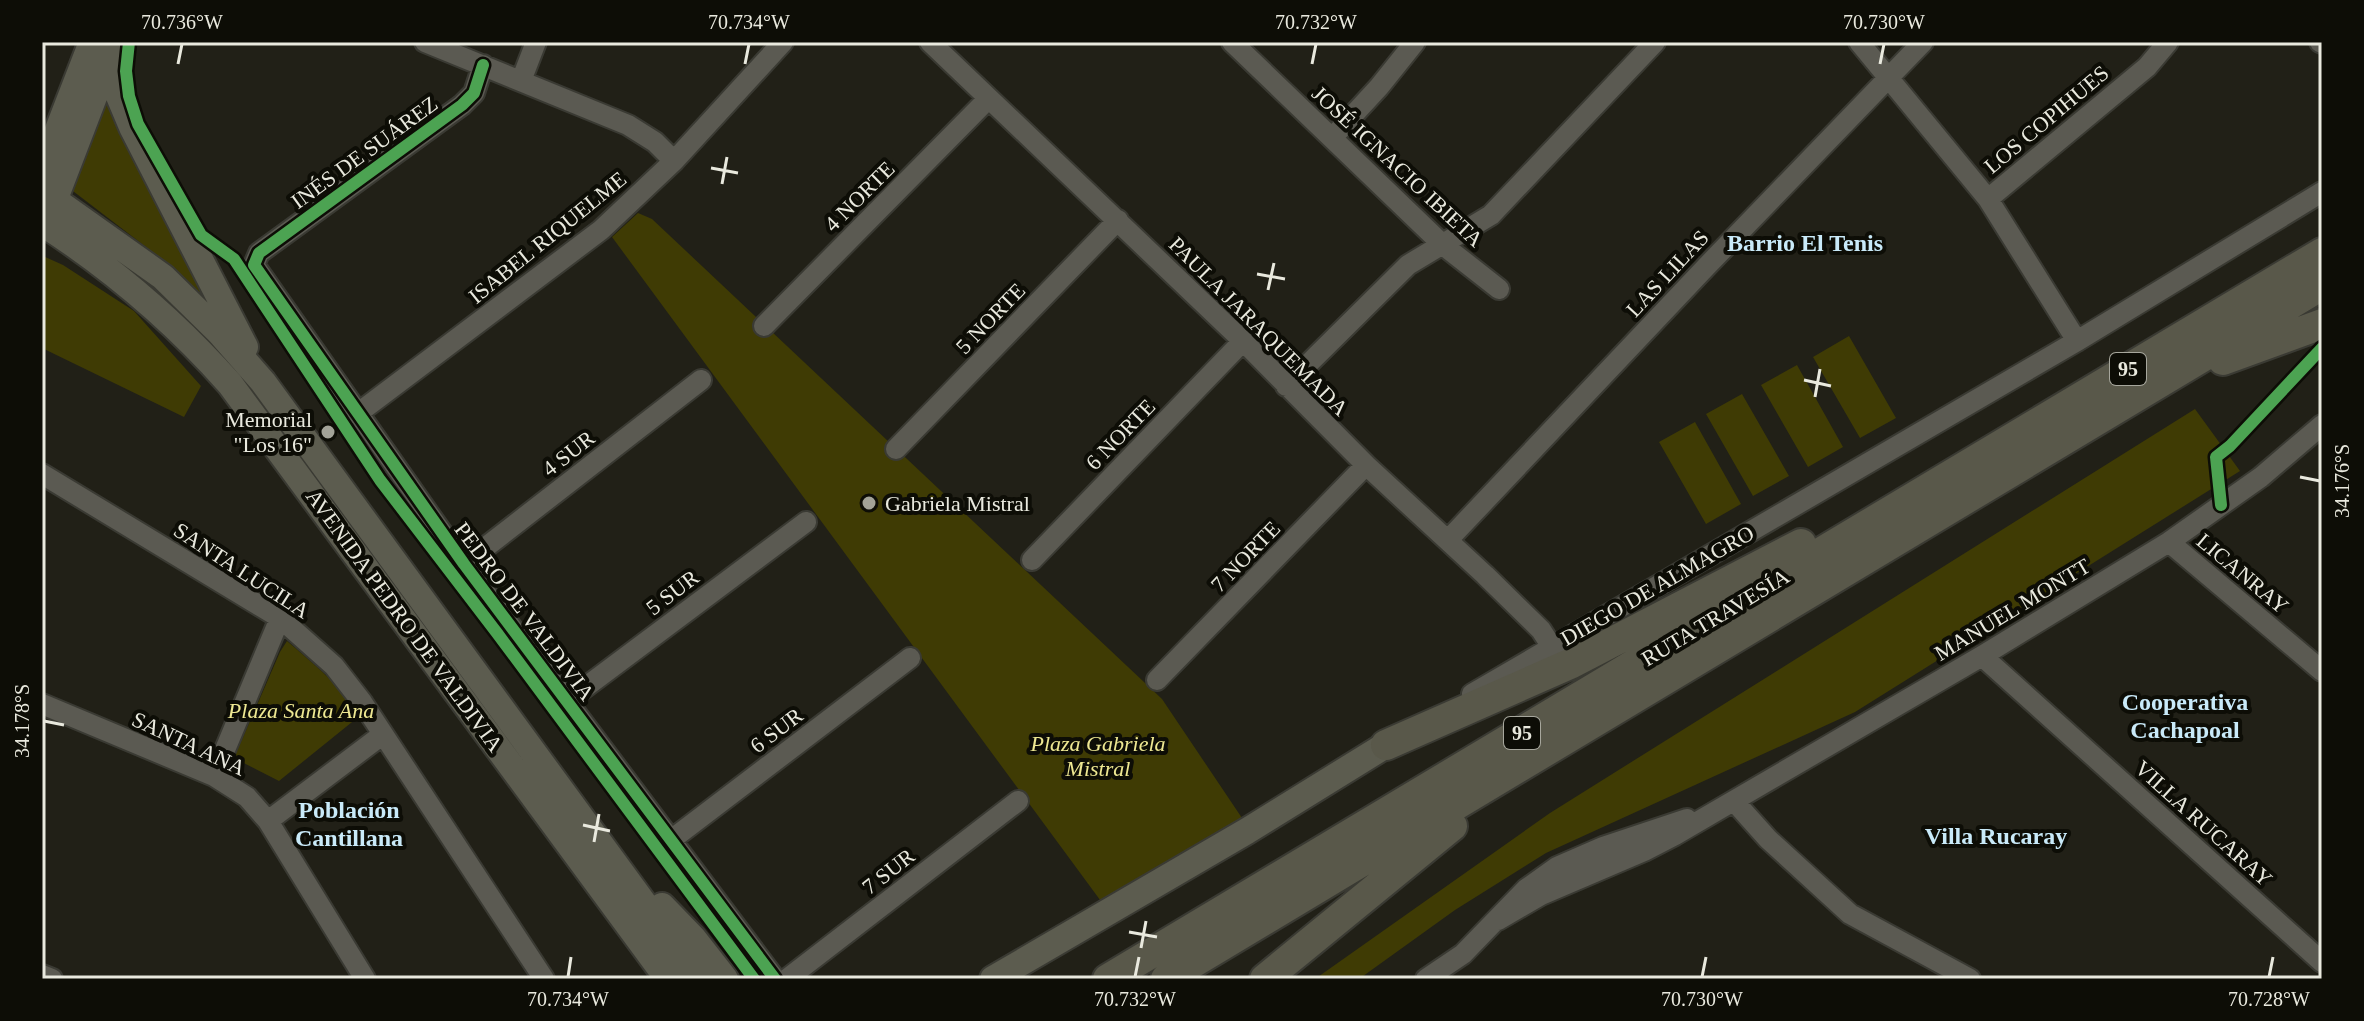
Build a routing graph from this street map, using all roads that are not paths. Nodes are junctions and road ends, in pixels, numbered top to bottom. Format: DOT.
graph roads {
  1 [pos="115,42"];
  2 [pos="425,42"];
  3 [pos="536,42"];
  4 [pos="783,42"];
  5 [pos="930,42"];
  6 [pos="1232,42"];
  7 [pos="1415,42"];
  8 [pos="1655,42"];
  9 [pos="1859,42"];
  10 [pos="1923,42"];
  11 [pos="2168,42"];
  12 [pos="93,58"];
  13 [pos="483,65"];
  14 [pos="1889,77"];
  15 [pos="521,81"];
  16 [pos="988,99"];
  17 [pos="1332,138"];
  18 [pos="674,161"];
  19 [pos="42,171"];
  20 [pos="2322,192"];
  21 [pos="48,195"];
  22 [pos="1988,199"];
  23 [pos="1118,220"];
  24 [pos="43,228"];
  25 [pos="1443,245"];
  26 [pos="2322,253"];
  27 [pos="254,261"];
  28 [pos="2322,285"];
  29 [pos="1499,289"];
  30 [pos="2322,324"];
  31 [pos="764,326"];
  32 [pos="1243,341"];
  33 [pos="2077,341"];
  34 [pos="2179,373"];
  35 [pos="701,380"];
  36 [pos="263,382"];
  37 [pos="1286,386"];
  38 [pos="357,414"];
  39 [pos="2322,425"];
  40 [pos="896,449"];
  41 [pos="1366,465"];
  42 [pos="42,474"];
  43 [pos="1934,485"];
  44 [pos="806,522"];
  45 [pos="1448,540"];
  46 [pos="2169,542"];
  47 [pos="1032,560"];
  48 [pos="464,564"];
  49 [pos="280,618"];
  50 [pos="1552,647"];
  51 [pos="1982,656"];
  52 [pos="910,658"];
  53 [pos="2322,671"];
  54 [pos="1157,680"];
  55 [pos="567,701"];
  56 [pos="42,704"];
  57 [pos="382,735"];
  58 [pos="1386,745"];
  59 [pos="1515,771"];
  60 [pos="214,776"];
  61 [pos="1018,801"];
  62 [pos="1734,801"];
  63 [pos="268,821"];
  64 [pos="671,840"];
  65 [pos="610,856"];
  66 [pos="2322,962"];
  67 [pos="42,975"];
  68 [pos="1439,976"];
  69 [pos="52,979"];
  70 [pos="365,979"];
  71 [pos="544,979"];
  72 [pos="668,979"];
  73 [pos="699,979"];
  74 [pos="725,979"];
  75 [pos="775,979"];
  76 [pos="787,979"];
  77 [pos="993,979"];
  78 [pos="1108,979"];
  79 [pos="1166,979"];
  80 [pos="1265,979"];
  81 [pos="1970,979"];
  1 -- 12 [label="main road"];
  2 -- 13 [label="street"];
  3 -- 15 [label="street"];
  4 -- 18 [label="street, ISABEL RIQUELME"];
  5 -- 16 [label="street, PAULA JARAQUEMADA"];
  6 -- 17 [label="street, JOSÉ IGNACIO IBIETA"];
  7 -- 17 [label="street"];
  8 -- 25 [label="street"];
  9 -- 14 [label="street"];
  10 -- 14 [label="street, LAS LILAS"];
  11 -- 22 [label="street, LOS COPIHUES"];
  12 -- 19 [label="main road"];
  12 -- 21 [label="main road"];
  12 -- 36 [label="main road, AVENIDA PEDRO DE VALDIVIA"];
  13 -- 15 [label="street"];
  13 -- 27 [label="street, INÉS DE SUÁREZ"];
  14 -- 22 [label="street"];
  14 -- 45 [label="street, LAS LILAS"];
  15 -- 18 [label="street"];
  16 -- 23 [label="street, PAULA JARAQUEMADA"];
  16 -- 31 [label="street, 4 NORTE"];
  17 -- 25 [label="street, JOSÉ IGNACIO IBIETA"];
  18 -- 38 [label="street, ISABEL RIQUELME"];
  20 -- 33 [label="street, DIEGO DE ALMAGRO"];
  21 -- 24 [label="main road"];
  21 -- 36 [label="main road, AVENIDA PEDRO DE VALDIVIA"];
  22 -- 33 [label="street"];
  23 -- 32 [label="street, PAULA JARAQUEMADA"];
  23 -- 40 [label="street, 5 NORTE"];
  24 -- 72 [label="main road, AVENIDA PEDRO DE VALDIVIA"];
  25 -- 29 [label="street, JOSÉ IGNACIO IBIETA"];
  25 -- 37 [label="street"];
  26 -- 43 [label="highway, RUTA TRAVESÍA / 95"];
  27 -- 38 [label="street, PEDRO DE VALDIVIA"];
  28 -- 34 [label="highway, RUTA TRAVESÍA / 95"];
  30 -- 34 [label="highway"];
  32 -- 37 [label="street, PAULA JARAQUEMADA"];
  32 -- 47 [label="street, 6 NORTE"];
  33 -- 50 [label="street, DIEGO DE ALMAGRO"];
  34 -- 59 [label="highway, RUTA TRAVESÍA / 95"];
  35 -- 48 [label="street, 4 SUR"];
  36 -- 65 [label="main road, AVENIDA PEDRO DE VALDIVIA"];
  37 -- 41 [label="street, PAULA JARAQUEMADA"];
  38 -- 48 [label="street, PEDRO DE VALDIVIA"];
  39 -- 46 [label="street, MANUEL MONTT"];
  41 -- 45 [label="street, PAULA JARAQUEMADA"];
  41 -- 54 [label="street, 7 NORTE"];
  42 -- 49 [label="street, SANTA LUCILA"];
  43 -- 58 [label="highway"];
  43 -- 78 [label="highway, RUTA TRAVESÍA / 95"];
  44 -- 55 [label="street, 5 SUR"];
  45 -- 50 [label="street, PAULA JARAQUEMADA"];
  46 -- 51 [label="street, MANUEL MONTT"];
  46 -- 53 [label="street, LICANRAY"];
  48 -- 55 [label="street, PEDRO DE VALDIVIA"];
  49 -- 57 [label="street, SANTA LUCILA"];
  49 -- 60 [label="street"];
  50 -- 58 [label="street, DIEGO DE ALMAGRO"];
  51 -- 62 [label="street, MANUEL MONTT"];
  51 -- 66 [label="street, VILLA RUCARAY"];
  52 -- 64 [label="street, 6 SUR"];
  55 -- 64 [label="street, PEDRO DE VALDIVIA"];
  56 -- 60 [label="street, SANTA ANA"];
  57 -- 63 [label="street"];
  57 -- 71 [label="street, SANTA LUCILA"];
  58 -- 77 [label="main road, DIEGO DE ALMAGRO"];
  59 -- 79 [label="highway, RUTA TRAVESÍA / 95"];
  59 -- 80 [label="highway"];
  60 -- 63 [label="street, SANTA ANA"];
  61 -- 76 [label="street, 7 SUR"];
  62 -- 68 [label="street, MANUEL MONTT"];
  62 -- 81 [label="street"];
  63 -- 70 [label="street, SANTA ANA"];
  64 -- 75 [label="street, PEDRO DE VALDIVIA"];
  65 -- 73 [label="main road, AVENIDA PEDRO DE VALDIVIA"];
  65 -- 74 [label="main road"];
  67 -- 69 [label="street"];
}
